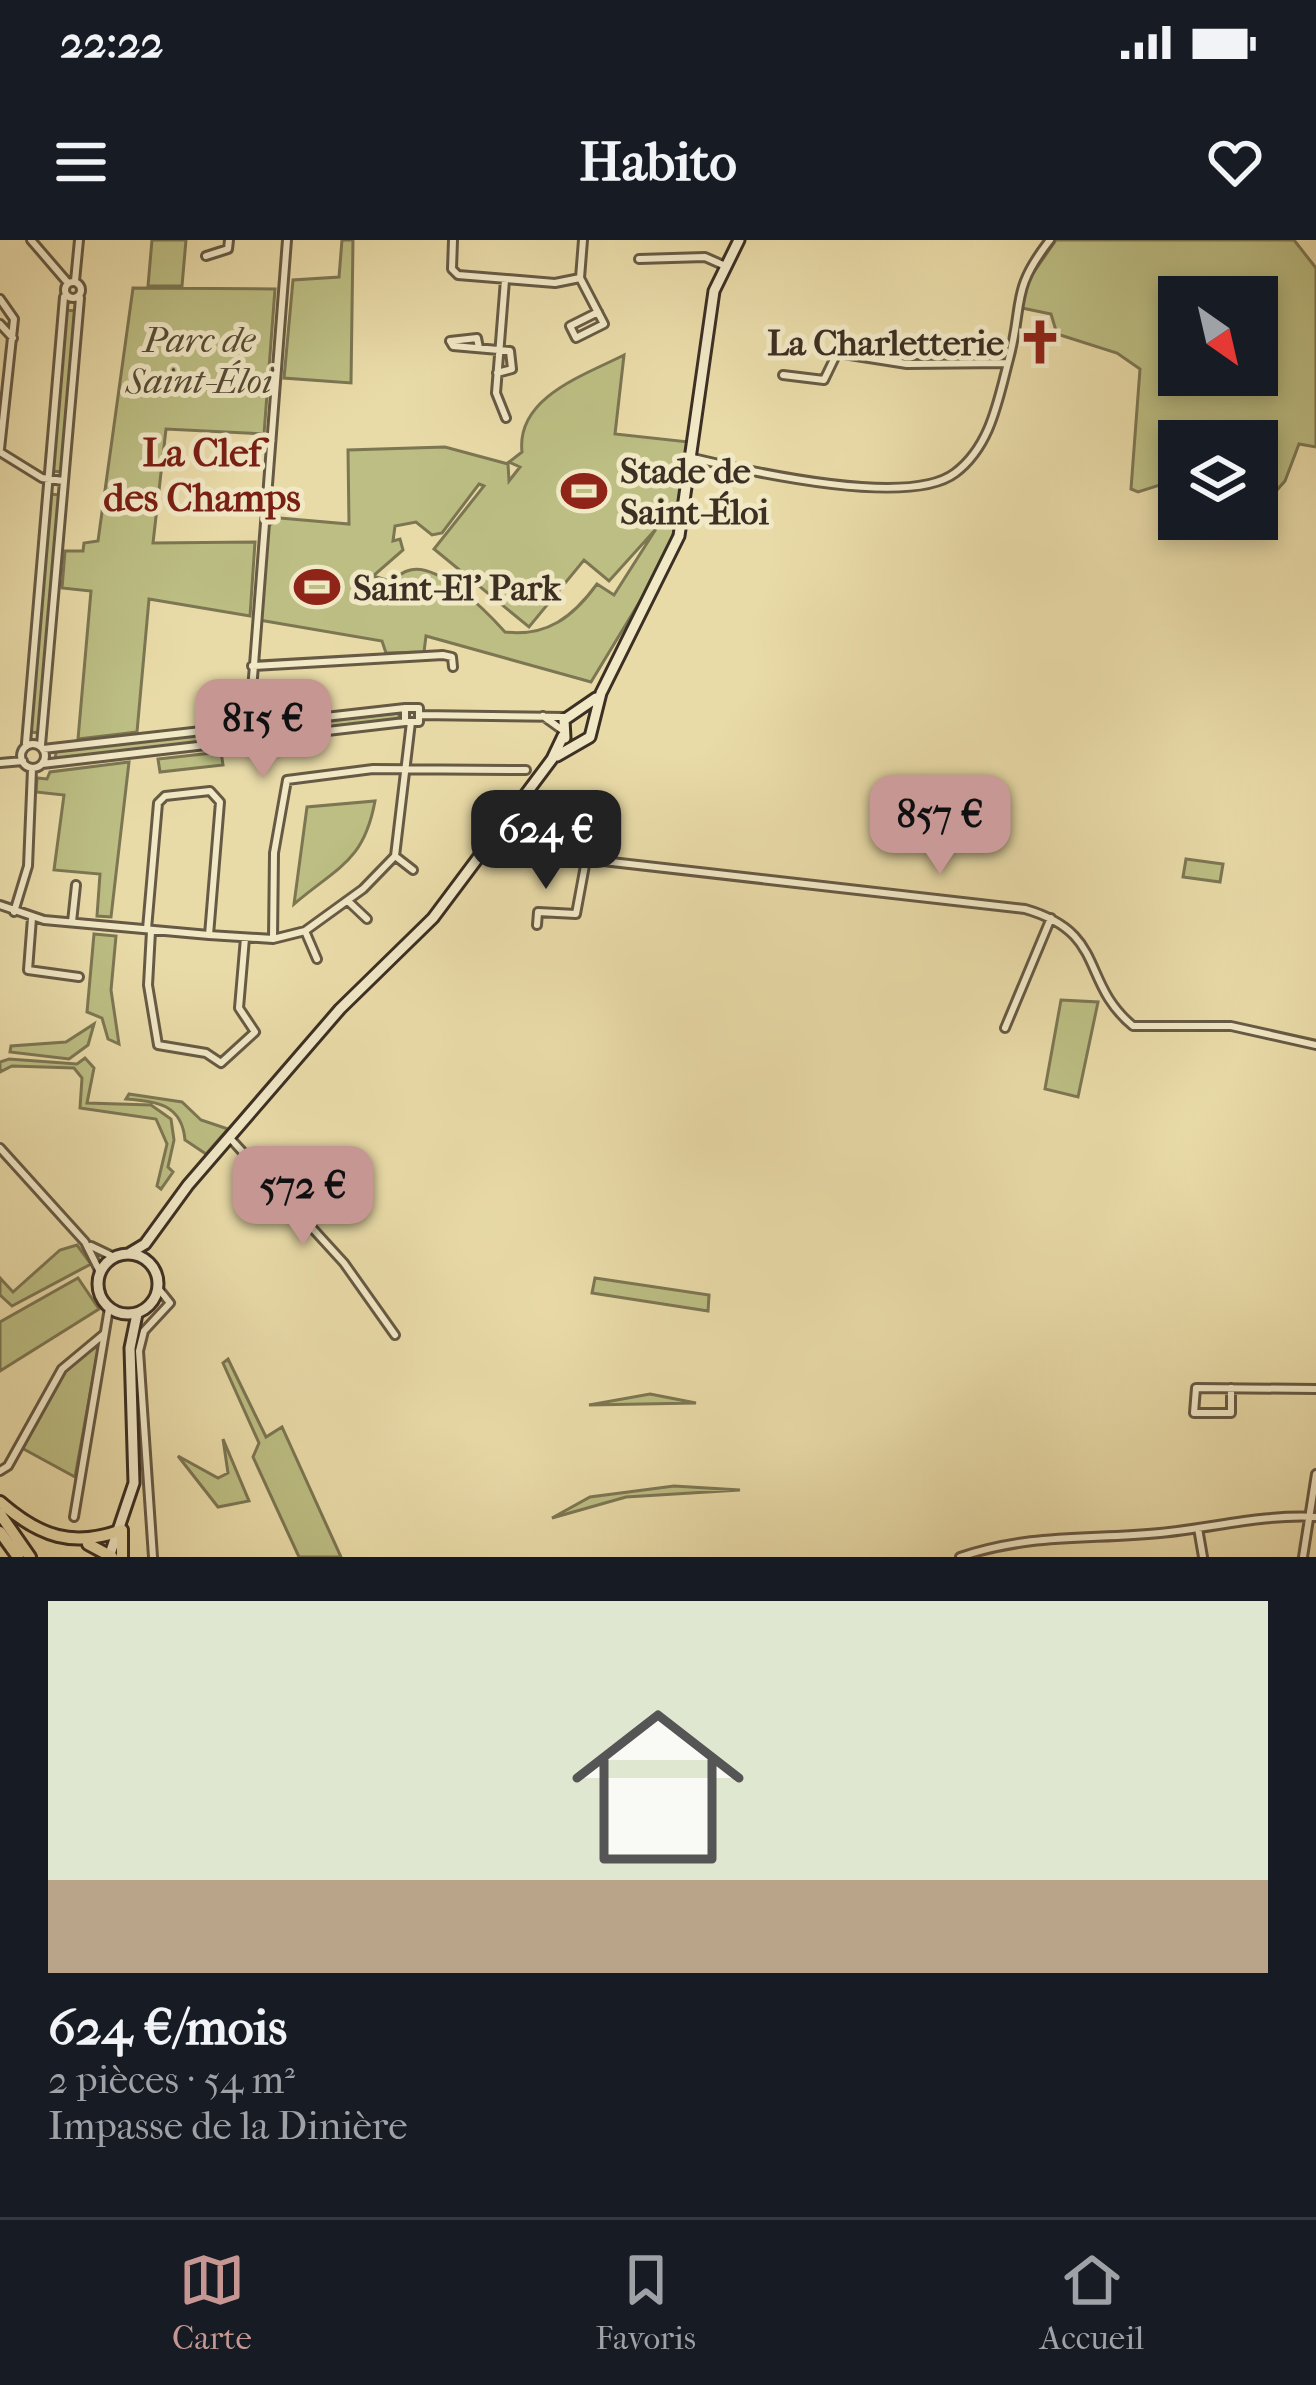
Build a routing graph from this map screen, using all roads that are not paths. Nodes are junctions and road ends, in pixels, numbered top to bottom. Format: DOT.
graph roads {
  1 [pos="31,240"];
  2 [pos="79,240"];
  3 [pos="229,240"];
  4 [pos="287,240"];
  5 [pos="453,240"];
  6 [pos="583,240"];
  7 [pos="739,240"];
  8 [pos="1050,240"];
  9 [pos="1031,241"];
  10 [pos="1042,250"];
  11 [pos="206,256"];
  12 [pos="639,260"];
  13 [pos="724,265"];
  14 [pos="580,278"];
  15 [pos="505,279"];
  16 [pos="71,282"];
  17 [pos="64,297"];
  18 [pos="0,298"];
  19 [pos="80,298"];
  20 [pos="598,312"];
  21 [pos="0,324"];
  22 [pos="13,338"];
  23 [pos="479,348"];
  24 [pos="499,350"];
  25 [pos="1007,364"];
  26 [pos="497,373"];
  27 [pos="783,375"];
  28 [pos="0,380"];
  29 [pos="9,385"];
  30 [pos="506,418"];
  31 [pos="0,451"];
  32 [pos="693,458"];
  33 [pos="49,480"];
  34 [pos="63,481"];
  35 [pos="252,666"];
  36 [pos="453,667"];
  37 [pos="601,694"];
  38 [pos="405,708"];
  39 [pos="581,713"];
  40 [pos="540,714"];
  41 [pos="419,715"];
  42 [pos="566,717"];
  43 [pos="591,721"];
  44 [pos="408,722"];
  45 [pos="247,727"];
  46 [pos="562,732"];
  47 [pos="248,742"];
  48 [pos="26,743"];
  49 [pos="574,744"];
  50 [pos="42,747"];
  51 [pos="552,759"];
  52 [pos="23,760"];
  53 [pos="0,763"];
  54 [pos="42,764"];
  55 [pos="32,769"];
  56 [pos="526,770"];
  57 [pos="407,771"];
  58 [pos="487,848"];
  59 [pos="395,856"];
  60 [pos="586,860"];
  61 [pos="412,870"];
  62 [pos="76,885"];
  63 [pos="347,901"];
  64 [pos="0,905"];
  65 [pos="14,912"];
  66 [pos="32,918"];
  67 [pos="1051,918"];
  68 [pos="367,919"];
  69 [pos="72,922"];
  70 [pos="536,925"];
  71 [pos="149,929"];
  72 [pos="305,931"];
  73 [pos="209,935"];
  74 [pos="245,938"];
  75 [pos="273,939"];
  76 [pos="317,959"];
  77 [pos="79,977"];
  78 [pos="1004,1028"];
  79 [pos="1316,1045"];
  80 [pos="229,1137"];
  81 [pos="0,1148"];
  82 [pos="153,1234"];
  83 [pos="85,1242"];
  84 [pos="130,1253"];
  85 [pos="114,1257"];
  86 [pos="151,1264"];
  87 [pos="100,1272"];
  88 [pos="158,1288"];
  89 [pos="114,1311"];
  90 [pos="137,1314"];
  91 [pos="104,1334"];
  92 [pos="395,1335"];
  93 [pos="130,1348"];
  94 [pos="1231,1388"];
  95 [pos="1316,1389"];
  96 [pos="0,1472"];
  97 [pos="1316,1474"];
  98 [pos="0,1502"];
  99 [pos="0,1514"];
  100 [pos="74,1517"];
  101 [pos="1314,1517"];
  102 [pos="1198,1528"];
  103 [pos="122,1530"];
  104 [pos="0,1532"];
  105 [pos="79,1542"];
  106 [pos="18,1557"];
  107 [pos="30,1557"];
  108 [pos="110,1557"];
  109 [pos="122,1557"];
  110 [pos="153,1557"];
  111 [pos="960,1557"];
  112 [pos="1202,1557"];
  113 [pos="1303,1557"];
  1 -- 16 [label="street"];
  2 -- 16 [label="street"];
  3 -- 11 [label="street"];
  4 -- 35 [label="street"];
  5 -- 15 [label="street"];
  6 -- 14 [label="street"];
  7 -- 13 [label="main road"];
  8 -- 10 [label="street"];
  9 -- 10 [label="street"];
  10 -- 25 [label="street"];
  12 -- 13 [label="street"];
  13 -- 32 [label="main road"];
  14 -- 15 [label="street"];
  14 -- 20 [label="street"];
  15 -- 24 [label="street"];
  16 -- 17 [label="street"];
  16 -- 19 [label="street"];
  17 -- 19 [label="street"];
  17 -- 33 [label="street"];
  18 -- 22 [label="street"];
  19 -- 34 [label="street"];
  20 -- 20 [label="street"];
  21 -- 22 [label="street"];
  22 -- 29 [label="street"];
  23 -- 24 [label="street"];
  24 -- 26 [label="street"];
  24 -- 26 [label="street"];
  25 -- 27 [label="street"];
  25 -- 32 [label="street"];
  26 -- 30 [label="street"];
  28 -- 29 [label="street"];
  29 -- 31 [label="street"];
  31 -- 33 [label="street"];
  32 -- 37 [label="main road"];
  33 -- 34 [label="street"];
  33 -- 48 [label="street"];
  34 -- 50 [label="street"];
  35 -- 36 [label="street"];
  35 -- 45 [label="street"];
  37 -- 39 [label="main road"];
  37 -- 43 [label="main road"];
  38 -- 41 [label="street"];
  38 -- 44 [label="street"];
  38 -- 45 [label="street"];
  39 -- 42 [label="main road"];
  39 -- 43 [label="main road"];
  40 -- 41 [label="street"];
  40 -- 42 [label="street"];
  40 -- 46 [label="street"];
  41 -- 44 [label="street"];
  42 -- 46 [label="main road"];
  43 -- 49 [label="main road"];
  44 -- 47 [label="street"];
  44 -- 57 [label="street"];
  45 -- 47 [label="street"];
  45 -- 50 [label="street"];
  46 -- 49 [label="main road"];
  46 -- 51 [label="main road"];
  47 -- 54 [label="street"];
  48 -- 50 [label="street"];
  48 -- 52 [label="street"];
  49 -- 51 [label="main road"];
  50 -- 54 [label="street"];
  51 -- 58 [label="main road"];
  52 -- 53 [label="street"];
  52 -- 55 [label="street"];
  54 -- 55 [label="street"];
  55 -- 65 [label="street"];
  56 -- 57 [label="street"];
  57 -- 59 [label="street"];
  57 -- 75 [label="street"];
  58 -- 60 [label="street"];
  58 -- 80 [label="main road"];
  59 -- 61 [label="street"];
  59 -- 63 [label="street"];
  60 -- 67 [label="street"];
  60 -- 70 [label="street"];
  62 -- 69 [label="street"];
  63 -- 68 [label="street"];
  63 -- 72 [label="street"];
  64 -- 65 [label="street"];
  65 -- 66 [label="street"];
  66 -- 69 [label="street"];
  66 -- 77 [label="street"];
  67 -- 78 [label="street"];
  67 -- 79 [label="street"];
  69 -- 71 [label="street"];
  71 -- 73 [label="street"];
  71 -- 73 [label="street"];
  71 -- 74 [label="street"];
  72 -- 75 [label="street"];
  72 -- 76 [label="street"];
  73 -- 74 [label="street"];
  74 -- 75 [label="street"];
  80 -- 82 [label="main road"];
  80 -- 92 [label="street"];
  81 -- 83 [label="street"];
  82 -- 84 [label="main road"];
  82 -- 86 [label="main road"];
  83 -- 85 [label="street"];
  83 -- 87 [label="street"];
  84 -- 85 [label="main road"];
  84 -- 86 [label="main road"];
  85 -- 87 [label="main road"];
  86 -- 88 [label="main road"];
  87 -- 89 [label="main road"];
  88 -- 90 [label="main road"];
  88 -- 110 [label="street"];
  89 -- 90 [label="main road"];
  89 -- 91 [label="street"];
  89 -- 93 [label="main road"];
  90 -- 93 [label="main road"];
  91 -- 96 [label="street"];
  91 -- 100 [label="street"];
  93 -- 103 [label="main road"];
  94 -- 94 [label="street"];
  94 -- 95 [label="street"];
  97 -- 101 [label="street"];
  98 -- 105 [label="highway"];
  99 -- 107 [label="highway"];
  101 -- 102 [label="street"];
  101 -- 113 [label="street"];
  102 -- 111 [label="street"];
  102 -- 112 [label="street"];
  103 -- 105 [label="highway"];
  103 -- 108 [label="main road"];
  103 -- 109 [label="highway"];
  104 -- 106 [label="highway"];
  105 -- 108 [label="highway"];
}
